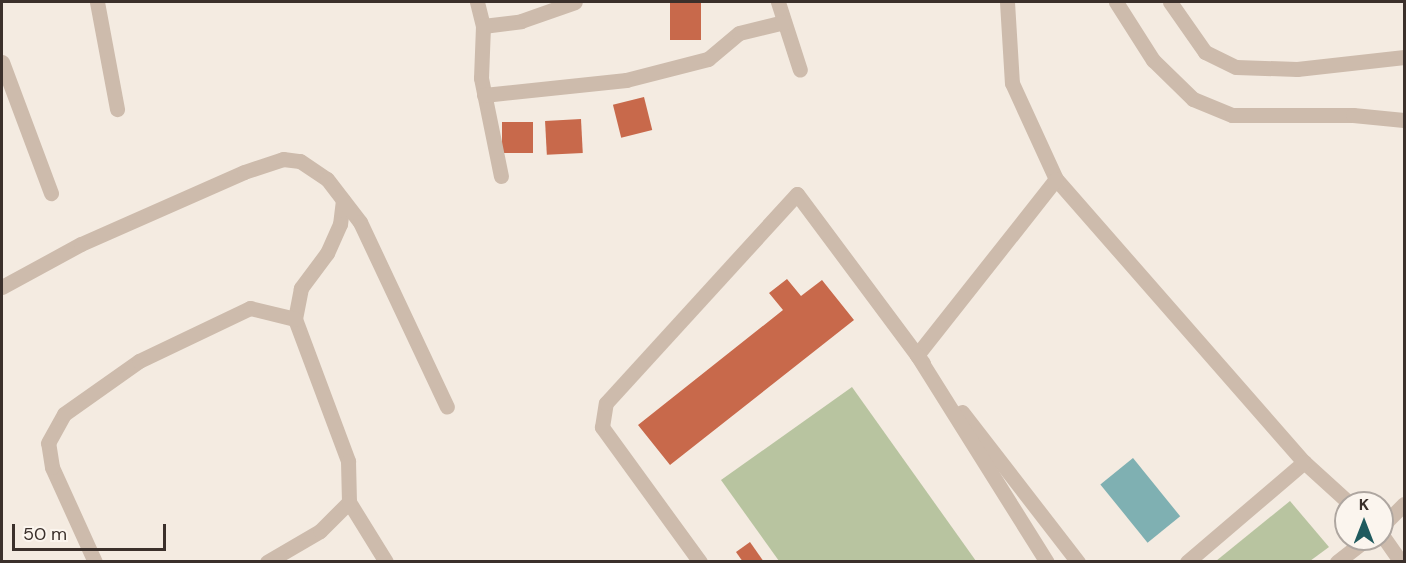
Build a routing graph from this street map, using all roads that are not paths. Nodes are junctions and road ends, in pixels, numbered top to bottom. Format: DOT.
graph roads {
  1 [pos="97,2"];
  2 [pos="477,2"];
  3 [pos="575,2"];
  4 [pos="778,2"];
  5 [pos="1007,2"];
  6 [pos="1116,2"];
  7 [pos="1170,2"];
  8 [pos="784,22"];
  9 [pos="483,26"];
  10 [pos="1404,57"];
  11 [pos="2,62"];
  12 [pos="800,70"];
  13 [pos="484,95"];
  14 [pos="117,109"];
  15 [pos="1404,120"];
  16 [pos="501,176"];
  17 [pos="1056,179"];
  18 [pos="51,193"];
  19 [pos="343,200"];
  20 [pos="2,287"];
  21 [pos="295,319"];
  22 [pos="917,355"];
  23 [pos="447,406"];
  24 [pos="1304,462"];
  25 [pos="1336,491"];
  26 [pos="349,502"];
  27 [pos="1350,551"];
  28 [pos="95,561"];
  29 [pos="267,561"];
  30 [pos="386,561"];
  31 [pos="700,561"];
  32 [pos="1047,561"];
  33 [pos="1078,561"];
  34 [pos="1187,561"];
  35 [pos="1337,561"];
  1 -- 14 [label="street"];
  2 -- 9 [label="street"];
  3 -- 9 [label="street"];
  4 -- 8 [label="street"];
  5 -- 17 [label="street"];
  6 -- 15 [label="street"];
  7 -- 10 [label="street"];
  8 -- 12 [label="street"];
  8 -- 13 [label="street"];
  9 -- 13 [label="street"];
  11 -- 18 [label="street"];
  13 -- 16 [label="street"];
  17 -- 22 [label="street"];
  17 -- 24 [label="street"];
  19 -- 20 [label="street"];
  19 -- 21 [label="street"];
  19 -- 23 [label="street"];
  21 -- 26 [label="street"];
  21 -- 28 [label="street"];
  22 -- 31 [label="street"];
  22 -- 32 [label="street"];
  22 -- 33 [label="street"];
  24 -- 25 [label="street"];
  24 -- 34 [label="street"];
  26 -- 29 [label="street"];
  26 -- 30 [label="street"];
  27 -- 35 [label="street"];
}
